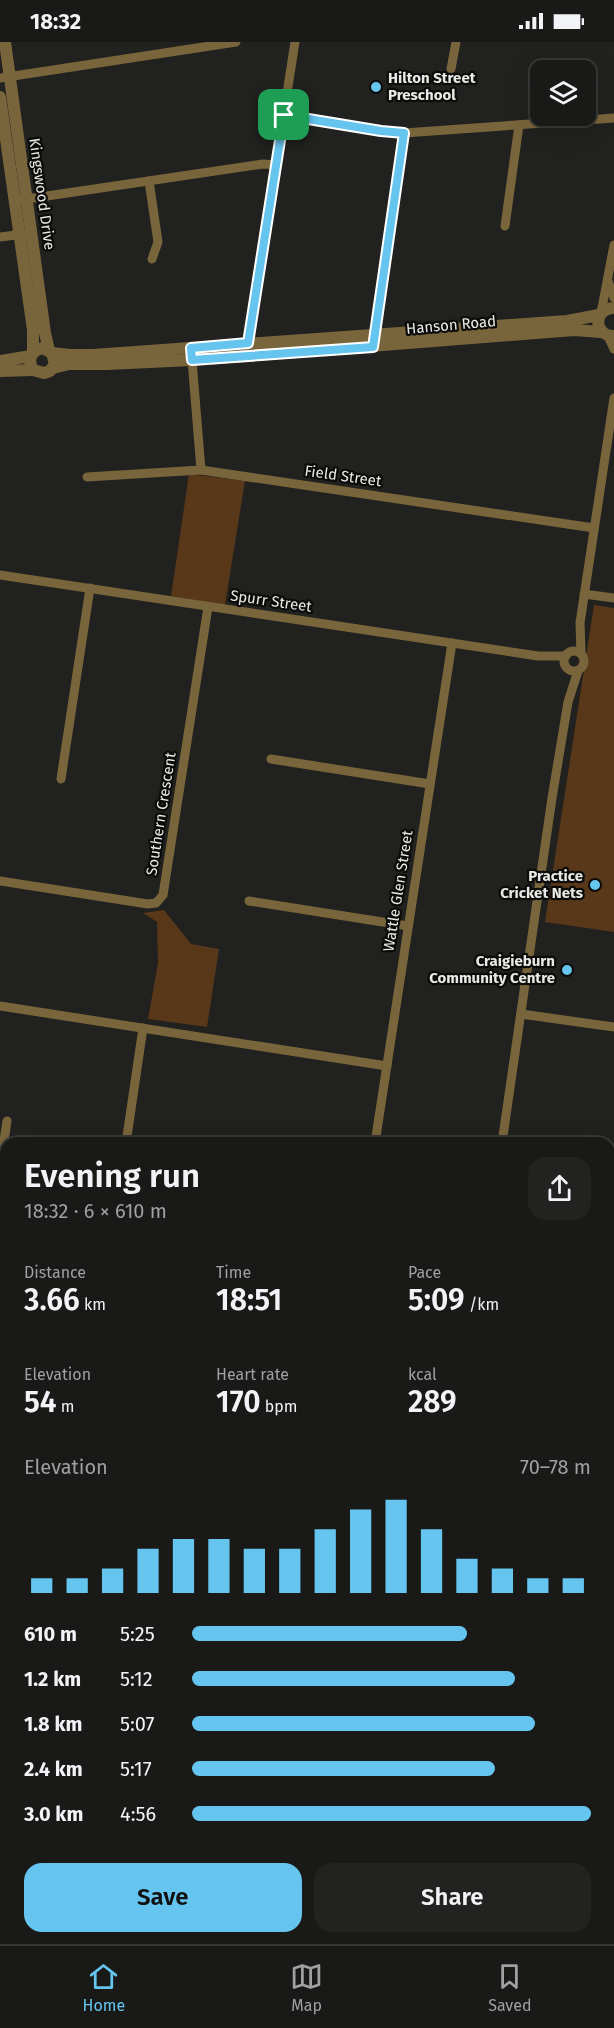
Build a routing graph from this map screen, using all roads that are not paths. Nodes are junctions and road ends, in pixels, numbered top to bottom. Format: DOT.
graph roads {
  1 [pos="5,42"];
  2 [pos="236,42"];
  3 [pos="295,42"];
  4 [pos="456,42"];
  5 [pos="451,69"];
  6 [pos="5,77"];
  7 [pos="0,97"];
  8 [pos="284,115"];
  9 [pos="614,118"];
  10 [pos="519,125"];
  11 [pos="404,133"];
  12 [pos="276,165"];
  13 [pos="149,181"];
  14 [pos="28,199"];
  15 [pos="15,201"];
  16 [pos="505,226"];
  17 [pos="33,233"];
  18 [pos="19,235"];
  19 [pos="0,237"];
  20 [pos="614,245"];
  21 [pos="152,259"];
  22 [pos="608,281"];
  23 [pos="614,298"];
  24 [pos="36,304"];
  25 [pos="614,308"];
  26 [pos="600,314"];
  27 [pos="374,334"];
  28 [pos="608,335"];
  29 [pos="373,347"];
  30 [pos="248,349"];
  31 [pos="614,350"];
  32 [pos="51,352"];
  33 [pos="32,354"];
  34 [pos="192,354"];
  35 [pos="0,361"];
  36 [pos="53,368"];
  37 [pos="33,369"];
  38 [pos="0,371"];
  39 [pos="614,398"];
  40 [pos="610,454"];
  41 [pos="201,470"];
  42 [pos="87,477"];
  43 [pos="594,528"];
  44 [pos="0,575"];
  45 [pos="90,588"];
  46 [pos="584,594"];
  47 [pos="614,598"];
  48 [pos="208,607"];
  49 [pos="580,623"];
  50 [pos="452,643"];
  51 [pos="581,654"];
  52 [pos="567,660"];
  53 [pos="578,671"];
  54 [pos="568,702"];
  55 [pos="271,759"];
  56 [pos="61,779"];
  57 [pos="430,784"];
  58 [pos="0,880"];
  59 [pos="249,901"];
  60 [pos="408,926"];
  61 [pos="0,1006"];
  62 [pos="521,1014"];
  63 [pos="614,1027"];
  64 [pos="143,1028"];
  65 [pos="387,1066"];
  66 [pos="7,1121"];
  67 [pos="5,1137"];
  68 [pos="127,1137"];
  69 [pos="376,1137"];
  70 [pos="503,1137"];
  1 -- 6 [label="street, Kingswood Drive"];
  2 -- 6 [label="street"];
  3 -- 8 [label="street"];
  4 -- 5 [label="street"];
  6 -- 14 [label="street, Kingswood Drive"];
  7 -- 15 [label="street, Kingswood Drive"];
  8 -- 11 [label="street"];
  8 -- 12 [label="street"];
  9 -- 10 [label="street"];
  10 -- 11 [label="street"];
  10 -- 16 [label="street"];
  11 -- 27 [label="street"];
  12 -- 13 [label="street"];
  12 -- 30 [label="street"];
  13 -- 14 [label="street"];
  13 -- 21 [label="street"];
  14 -- 15 [label="street"];
  14 -- 17 [label="street, Kingswood Drive"];
  15 -- 18 [label="street, Kingswood Drive"];
  17 -- 18 [label="street"];
  17 -- 24 [label="street, Kingswood Drive"];
  18 -- 19 [label="street"];
  18 -- 24 [label="street, Kingswood Drive"];
  20 -- 22 [label="street"];
  22 -- 23 [label="street"];
  22 -- 26 [label="street"];
  24 -- 32 [label="street, Kingswood Drive"];
  24 -- 33 [label="street, Kingswood Drive"];
  25 -- 26 [label="street, Hanson Road"];
  26 -- 27 [label="street, Hanson Road"];
  26 -- 28 [label="street"];
  27 -- 29 [label="street"];
  27 -- 30 [label="street, Hanson Road"];
  28 -- 29 [label="street, Hanson Road"];
  28 -- 31 [label="street"];
  29 -- 30 [label="street, Hanson Road"];
  30 -- 34 [label="street, Hanson Road"];
  32 -- 33 [label="street"];
  32 -- 34 [label="street, Hanson Road"];
  32 -- 36 [label="street"];
  33 -- 35 [label="street"];
  33 -- 37 [label="street"];
  34 -- 36 [label="street, Hanson Road"];
  34 -- 41 [label="street"];
  36 -- 37 [label="street"];
  37 -- 38 [label="street"];
  39 -- 40 [label="street"];
  40 -- 43 [label="street"];
  41 -- 42 [label="street, Field Street"];
  41 -- 43 [label="street, Field Street"];
  43 -- 46 [label="street"];
  44 -- 45 [label="street, Spurr Street"];
  45 -- 48 [label="street, Spurr Street"];
  45 -- 56 [label="street"];
  46 -- 47 [label="street"];
  46 -- 49 [label="street"];
  48 -- 50 [label="street, Spurr Street"];
  48 -- 58 [label="street, Southern Crescent"];
  49 -- 51 [label="street"];
  49 -- 52 [label="street"];
  50 -- 52 [label="street, Spurr Street"];
  50 -- 57 [label="street, Wattle Glen Street"];
  51 -- 52 [label="street"];
  51 -- 53 [label="street"];
  52 -- 53 [label="street"];
  52 -- 54 [label="street"];
  53 -- 54 [label="street"];
  54 -- 62 [label="street"];
  55 -- 57 [label="street"];
  57 -- 60 [label="street, Wattle Glen Street"];
  59 -- 60 [label="street"];
  60 -- 65 [label="street, Wattle Glen Street"];
  61 -- 64 [label="street"];
  62 -- 63 [label="street"];
  62 -- 70 [label="street"];
  64 -- 65 [label="street"];
  64 -- 68 [label="street"];
  65 -- 69 [label="street, Wattle Glen Street"];
  66 -- 67 [label="street"];
}
